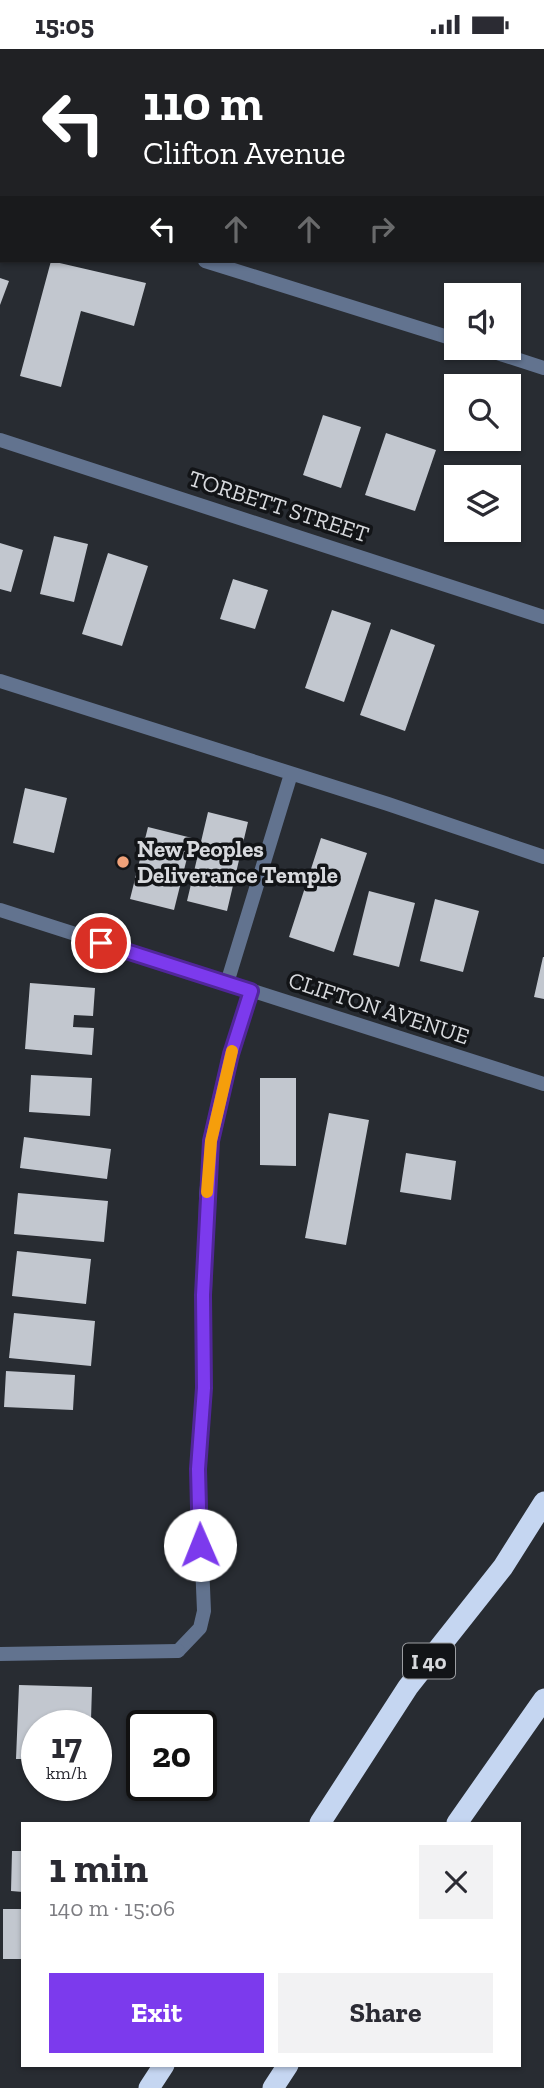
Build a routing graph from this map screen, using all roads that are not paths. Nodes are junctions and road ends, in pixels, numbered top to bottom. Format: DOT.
graph roads {
  1 [pos="211,263"];
  2 [pos="444,336"];
  3 [pos="519,360"];
  4 [pos="544,368"];
  5 [pos="0,440"];
  6 [pos="544,617"];
  7 [pos="0,681"];
  8 [pos="291,773"];
  9 [pos="544,857"];
  10 [pos="0,910"];
  11 [pos="227,983"];
  12 [pos="251,991"];
  13 [pos="544,1084"];
  14 [pos="544,1502"];
  15 [pos="0,1654"];
  16 [pos="544,1699"];
  17 [pos="321,1822"];
  18 [pos="458,1822"];
  19 [pos="163,2067"];
  20 [pos="287,2067"];
  21 [pos="149,2088"];
  22 [pos="273,2088"];
  1 -- 2 [label="street"];
  3 -- 4 [label="street"];
  5 -- 6 [label="street, TORBETT STREET"];
  7 -- 8 [label="street"];
  8 -- 9 [label="street"];
  8 -- 11 [label="street"];
  10 -- 11 [label="street, CLIFTON AVENUE"];
  11 -- 12 [label="street, CLIFTON AVENUE"];
  12 -- 13 [label="street, CLIFTON AVENUE"];
  12 -- 15 [label="street"];
  14 -- 17 [label="highway, I 40"];
  16 -- 18 [label="highway"];
  19 -- 21 [label="highway"];
  20 -- 22 [label="highway"];
}
